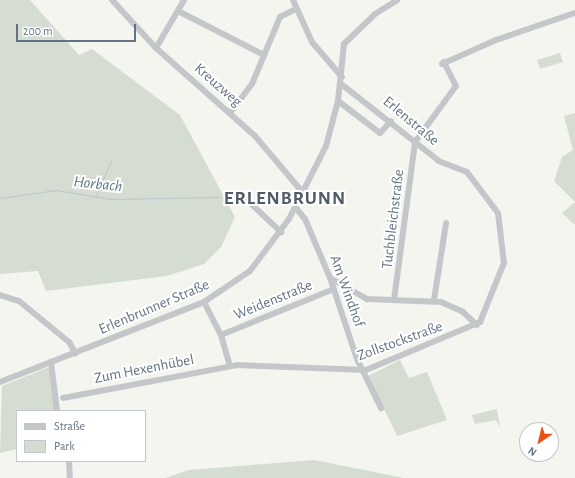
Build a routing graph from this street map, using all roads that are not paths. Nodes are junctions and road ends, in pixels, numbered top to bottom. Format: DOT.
graph roads {
  1 [pos="112,0"];
  2 [pos="184,0"];
  3 [pos="293,0"];
  4 [pos="397,0"];
  5 [pos="296,9"];
  6 [pos="178,11"];
  7 [pos="575,13"];
  8 [pos="156,48"];
  9 [pos="264,55"];
  10 [pos="342,77"];
  11 [pos="341,84"];
  12 [pos="338,101"];
  13 [pos="230,113"];
  14 [pos="391,121"];
  15 [pos="415,142"];
  16 [pos="304,194"];
  17 [pos="245,198"];
  18 [pos="296,208"];
  19 [pos="446,223"];
  20 [pos="281,232"];
  21 [pos="330,278"];
  22 [pos="334,289"];
  23 [pos="0,296"];
  24 [pos="394,300"];
  25 [pos="434,300"];
  26 [pos="204,302"];
  27 [pos="477,325"];
  28 [pos="221,335"];
  29 [pos="76,352"];
  30 [pos="51,362"];
  31 [pos="230,366"];
  32 [pos="362,370"];
  33 [pos="0,382"];
  34 [pos="63,398"];
  35 [pos="381,408"];
  36 [pos="57,410"];
  37 [pos="69,462"];
  38 [pos="70,478"];
  1 -- 8 [label="street, Kreuzweg"];
  2 -- 6 [label="street"];
  3 -- 5 [label="street"];
  4 -- 10 [label="street, Erlenbrunner Straße"];
  5 -- 9 [label="street"];
  5 -- 10 [label="street"];
  6 -- 8 [label="street"];
  6 -- 9 [label="street"];
  7 -- 15 [label="street"];
  8 -- 13 [label="street, Kreuzweg"];
  9 -- 13 [label="street"];
  10 -- 11 [label="street, Erlenbrunner Straße"];
  11 -- 12 [label="street, Erlenbrunner Straße"];
  11 -- 14 [label="street, Erlenstraße"];
  12 -- 14 [label="street"];
  12 -- 16 [label="street, Erlenbrunner Straße"];
  13 -- 16 [label="street, Kreuzweg"];
  14 -- 15 [label="street, Erlenstraße"];
  15 -- 24 [label="street, Tuchbleichstraße"];
  15 -- 27 [label="street, Erlenstraße"];
  16 -- 18 [label="street, Erlenbrunner Straße"];
  17 -- 20 [label="street"];
  18 -- 20 [label="street, Erlenbrunner Straße"];
  18 -- 21 [label="street, Am Windhof"];
  19 -- 25 [label="street"];
  20 -- 26 [label="street, Erlenbrunner Straße"];
  21 -- 22 [label="street, Am Windhof"];
  21 -- 24 [label="street"];
  22 -- 28 [label="street, Weidenstraße"];
  22 -- 32 [label="street, Am Windhof"];
  23 -- 29 [label="street"];
  24 -- 25 [label="street"];
  25 -- 27 [label="street"];
  26 -- 28 [label="street"];
  26 -- 29 [label="street, Erlenbrunner Straße"];
  27 -- 32 [label="street, Zollstockstraße"];
  28 -- 31 [label="street"];
  29 -- 30 [label="street, Erlenbrunner Straße"];
  30 -- 33 [label="street, Erlenbrunner Straße"];
  30 -- 36 [label="street"];
  31 -- 32 [label="street, Zollstockstraße"];
  31 -- 34 [label="street, Zum Hexenhübel"];
  32 -- 35 [label="street, Am Windhof"];
  37 -- 38 [label="street"];
}
